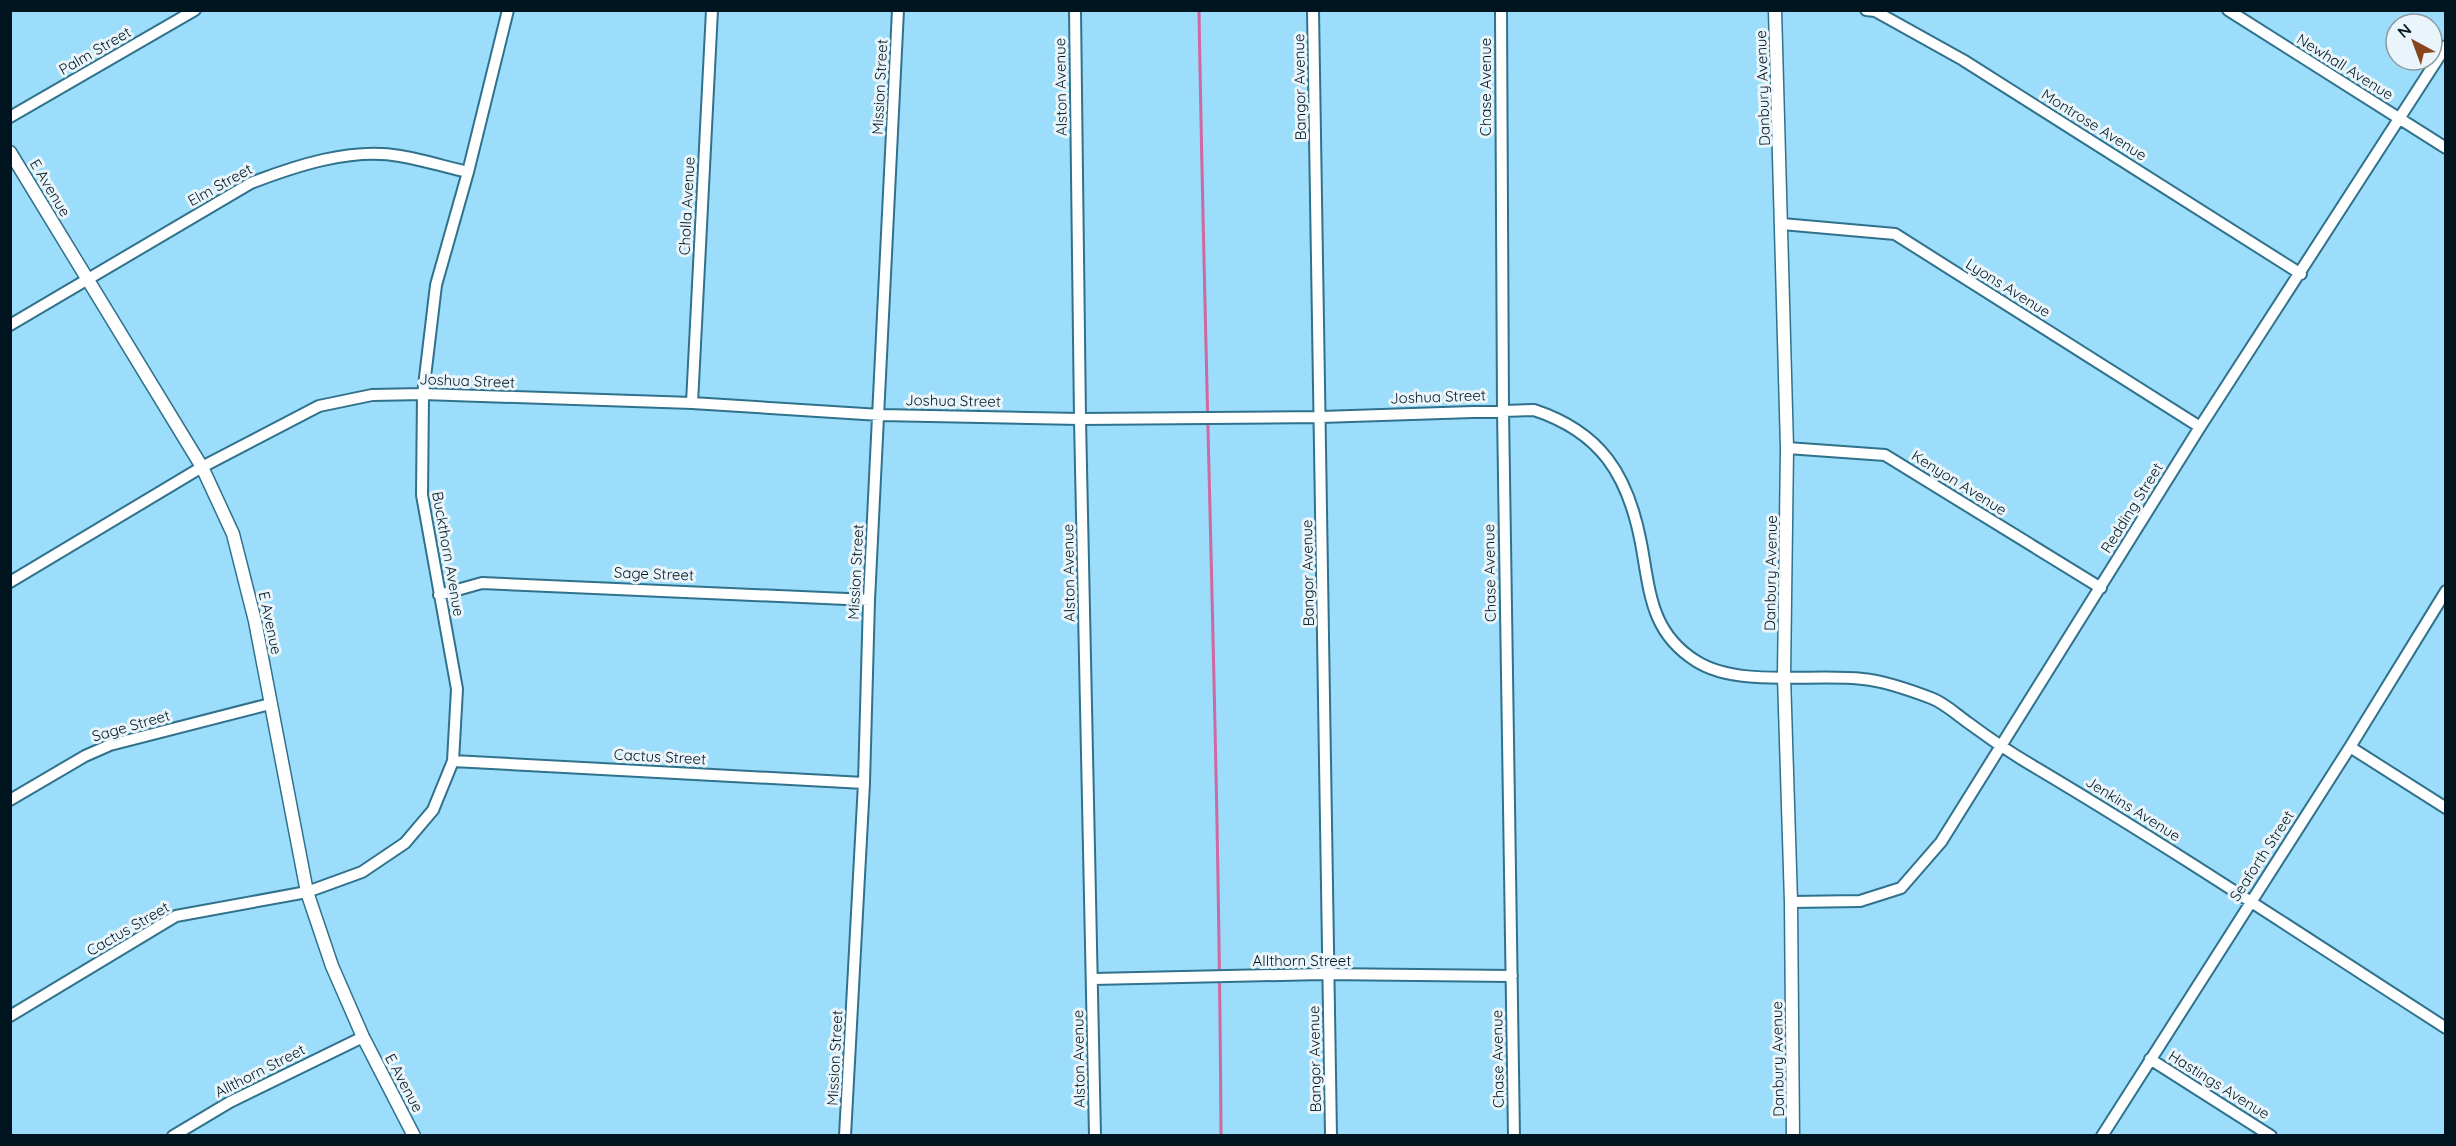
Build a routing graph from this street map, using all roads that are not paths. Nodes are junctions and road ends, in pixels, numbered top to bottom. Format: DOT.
graph roads {
  1 [pos="195,10"];
  2 [pos="508,10"];
  3 [pos="712,10"];
  4 [pos="898,10"];
  5 [pos="1075,10"];
  6 [pos="1313,10"];
  7 [pos="1501,10"];
  8 [pos="1775,10"];
  9 [pos="1866,10"];
  10 [pos="2228,10"];
  11 [pos="2445,46"];
  12 [pos="10,117"];
  13 [pos="2400,120"];
  14 [pos="2445,148"];
  15 [pos="10,152"];
  16 [pos="468,172"];
  17 [pos="1782,224"];
  18 [pos="2301,274"];
  19 [pos="87,279"];
  20 [pos="10,325"];
  21 [pos="423,394"];
  22 [pos="692,403"];
  23 [pos="1503,410"];
  24 [pos="880,415"];
  25 [pos="1321,417"];
  26 [pos="1080,419"];
  27 [pos="2200,427"];
  28 [pos="1787,448"];
  29 [pos="201,467"];
  30 [pos="10,582"];
  31 [pos="2101,588"];
  32 [pos="2445,591"];
  33 [pos="439,595"];
  34 [pos="868,600"];
  35 [pos="1784,676"];
  36 [pos="270,704"];
  37 [pos="2001,747"];
  38 [pos="2350,747"];
  39 [pos="453,761"];
  40 [pos="864,783"];
  41 [pos="10,800"];
  42 [pos="2445,808"];
  43 [pos="307,891"];
  44 [pos="1791,902"];
  45 [pos="2250,902"];
  46 [pos="1329,976"];
  47 [pos="1512,976"];
  48 [pos="1093,978"];
  49 [pos="10,1016"];
  50 [pos="2445,1028"];
  51 [pos="363,1037"];
  52 [pos="2150,1059"];
  53 [pos="173,1136"];
  54 [pos="414,1136"];
  55 [pos="845,1136"];
  56 [pos="1095,1136"];
  57 [pos="1331,1136"];
  58 [pos="1514,1136"];
  59 [pos="1794,1136"];
  60 [pos="2102,1136"];
  61 [pos="2271,1136"];
  1 -- 12 [label="street, Palm Street"];
  2 -- 16 [label="street, Buckthorn Avenue"];
  3 -- 22 [label="street, Cholla Avenue"];
  4 -- 24 [label="street, Mission Street"];
  5 -- 26 [label="street, Alston Avenue"];
  6 -- 25 [label="street, Bangor Avenue"];
  7 -- 23 [label="street, Chase Avenue"];
  8 -- 17 [label="street, Danbury Avenue"];
  9 -- 18 [label="street, Montrose Avenue"];
  10 -- 13 [label="street, Newhall Avenue"];
  11 -- 13 [label="street, Redding Street"];
  13 -- 14 [label="street, Newhall Avenue"];
  13 -- 18 [label="street, Redding Street"];
  15 -- 19 [label="street, E Avenue"];
  16 -- 19 [label="street, Elm Street"];
  16 -- 21 [label="street, Buckthorn Avenue"];
  17 -- 27 [label="street, Lyons Avenue"];
  17 -- 28 [label="street, Danbury Avenue"];
  18 -- 27 [label="street, Redding Street"];
  19 -- 20 [label="street, Elm Street"];
  19 -- 29 [label="street, E Avenue"];
  21 -- 22 [label="street, Joshua Street"];
  21 -- 29 [label="street, Joshua Street"];
  21 -- 33 [label="street, Buckthorn Avenue"];
  22 -- 24 [label="street, Joshua Street"];
  23 -- 25 [label="street, Joshua Street"];
  23 -- 35 [label="street, Joshua Street"];
  23 -- 47 [label="street, Chase Avenue"];
  24 -- 26 [label="street, Joshua Street"];
  24 -- 34 [label="street, Mission Street"];
  25 -- 26 [label="street, Joshua Street"];
  25 -- 46 [label="street, Bangor Avenue"];
  26 -- 48 [label="street, Alston Avenue"];
  27 -- 31 [label="street, Redding Street"];
  28 -- 31 [label="street, Kenyon Avenue"];
  28 -- 35 [label="street, Danbury Avenue"];
  29 -- 30 [label="street, Joshua Street"];
  29 -- 36 [label="street, E Avenue"];
  31 -- 37 [label="street, Redding Street"];
  32 -- 38 [label="street, Seaforth Street"];
  33 -- 34 [label="street, Sage Street"];
  33 -- 39 [label="street, Buckthorn Avenue"];
  34 -- 40 [label="street, Mission Street"];
  35 -- 37 [label="street, Jenkins Avenue"];
  35 -- 44 [label="street, Danbury Avenue"];
  36 -- 41 [label="street, Sage Street"];
  36 -- 43 [label="street, E Avenue"];
  37 -- 44 [label="street, Redding Street"];
  37 -- 45 [label="street, Jenkins Avenue"];
  38 -- 42 [label="street"];
  38 -- 45 [label="street, Seaforth Street"];
  39 -- 40 [label="street, Cactus Street"];
  39 -- 43 [label="street, Buckthorn Avenue"];
  40 -- 55 [label="street, Mission Street"];
  43 -- 49 [label="street, Cactus Street"];
  43 -- 51 [label="street, E Avenue"];
  44 -- 59 [label="street, Danbury Avenue"];
  45 -- 50 [label="street, Jenkins Avenue"];
  45 -- 52 [label="street, Seaforth Street"];
  46 -- 47 [label="street, Allthorn Street"];
  46 -- 48 [label="street, Allthorn Street"];
  46 -- 57 [label="street, Bangor Avenue"];
  47 -- 58 [label="street, Chase Avenue"];
  48 -- 56 [label="street, Alston Avenue"];
  51 -- 53 [label="street, Allthorn Street"];
  51 -- 54 [label="street, E Avenue"];
  52 -- 60 [label="street, Seaforth Street"];
  52 -- 61 [label="street, Hastings Avenue"];
}
